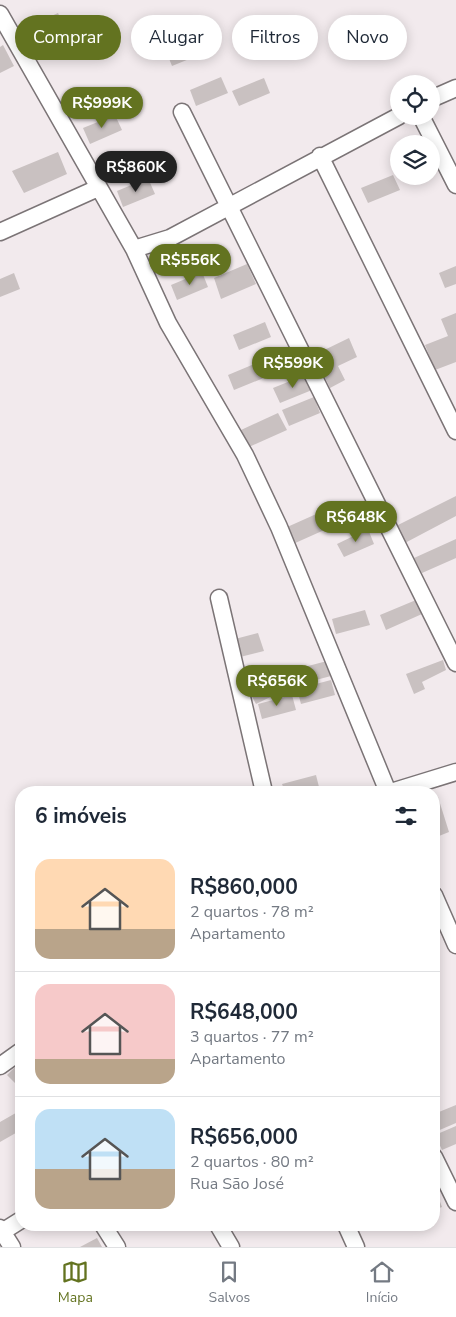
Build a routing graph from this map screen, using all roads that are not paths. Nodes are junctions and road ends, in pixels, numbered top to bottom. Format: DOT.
graph roads {
  1 [pos="0,14"];
  2 [pos="456,88"];
  3 [pos="440,95"];
  4 [pos="182,112"];
  5 [pos="390,121"];
  6 [pos="426,125"];
  7 [pos="320,156"];
  8 [pos="456,185"];
  9 [pos="98,188"];
  10 [pos="230,206"];
  11 [pos="0,232"];
  12 [pos="134,249"];
  13 [pos="456,431"];
  14 [pos="219,598"];
  15 [pos="456,663"];
  16 [pos="456,772"];
  17 [pos="263,786"];
  18 [pos="387,786"];
  19 [pos="410,786"];
  20 [pos="440,909"];
  21 [pos="456,945"];
  22 [pos="15,1055"];
  23 [pos="0,1066"];
  24 [pos="440,1169"];
  25 [pos="456,1202"];
  26 [pos="15,1223"];
  27 [pos="1,1230"];
  28 [pos="107,1231"];
  29 [pos="222,1231"];
  30 [pos="349,1231"];
  31 [pos="12,1247"];
  32 [pos="117,1247"];
  33 [pos="231,1247"];
  34 [pos="356,1247"];
  1 -- 9 [label="street"];
  2 -- 3 [label="street"];
  4 -- 10 [label="street"];
  5 -- 7 [label="street"];
  6 -- 8 [label="street"];
  7 -- 10 [label="street"];
  7 -- 13 [label="street"];
  9 -- 11 [label="street"];
  9 -- 12 [label="street"];
  10 -- 12 [label="street"];
  10 -- 15 [label="street"];
  12 -- 18 [label="street"];
  14 -- 17 [label="street"];
  16 -- 19 [label="street"];
  20 -- 21 [label="street"];
  22 -- 23 [label="street"];
  24 -- 25 [label="street"];
  26 -- 27 [label="street"];
  27 -- 31 [label="street"];
  28 -- 32 [label="street"];
  29 -- 33 [label="street"];
  30 -- 34 [label="street"];
}
